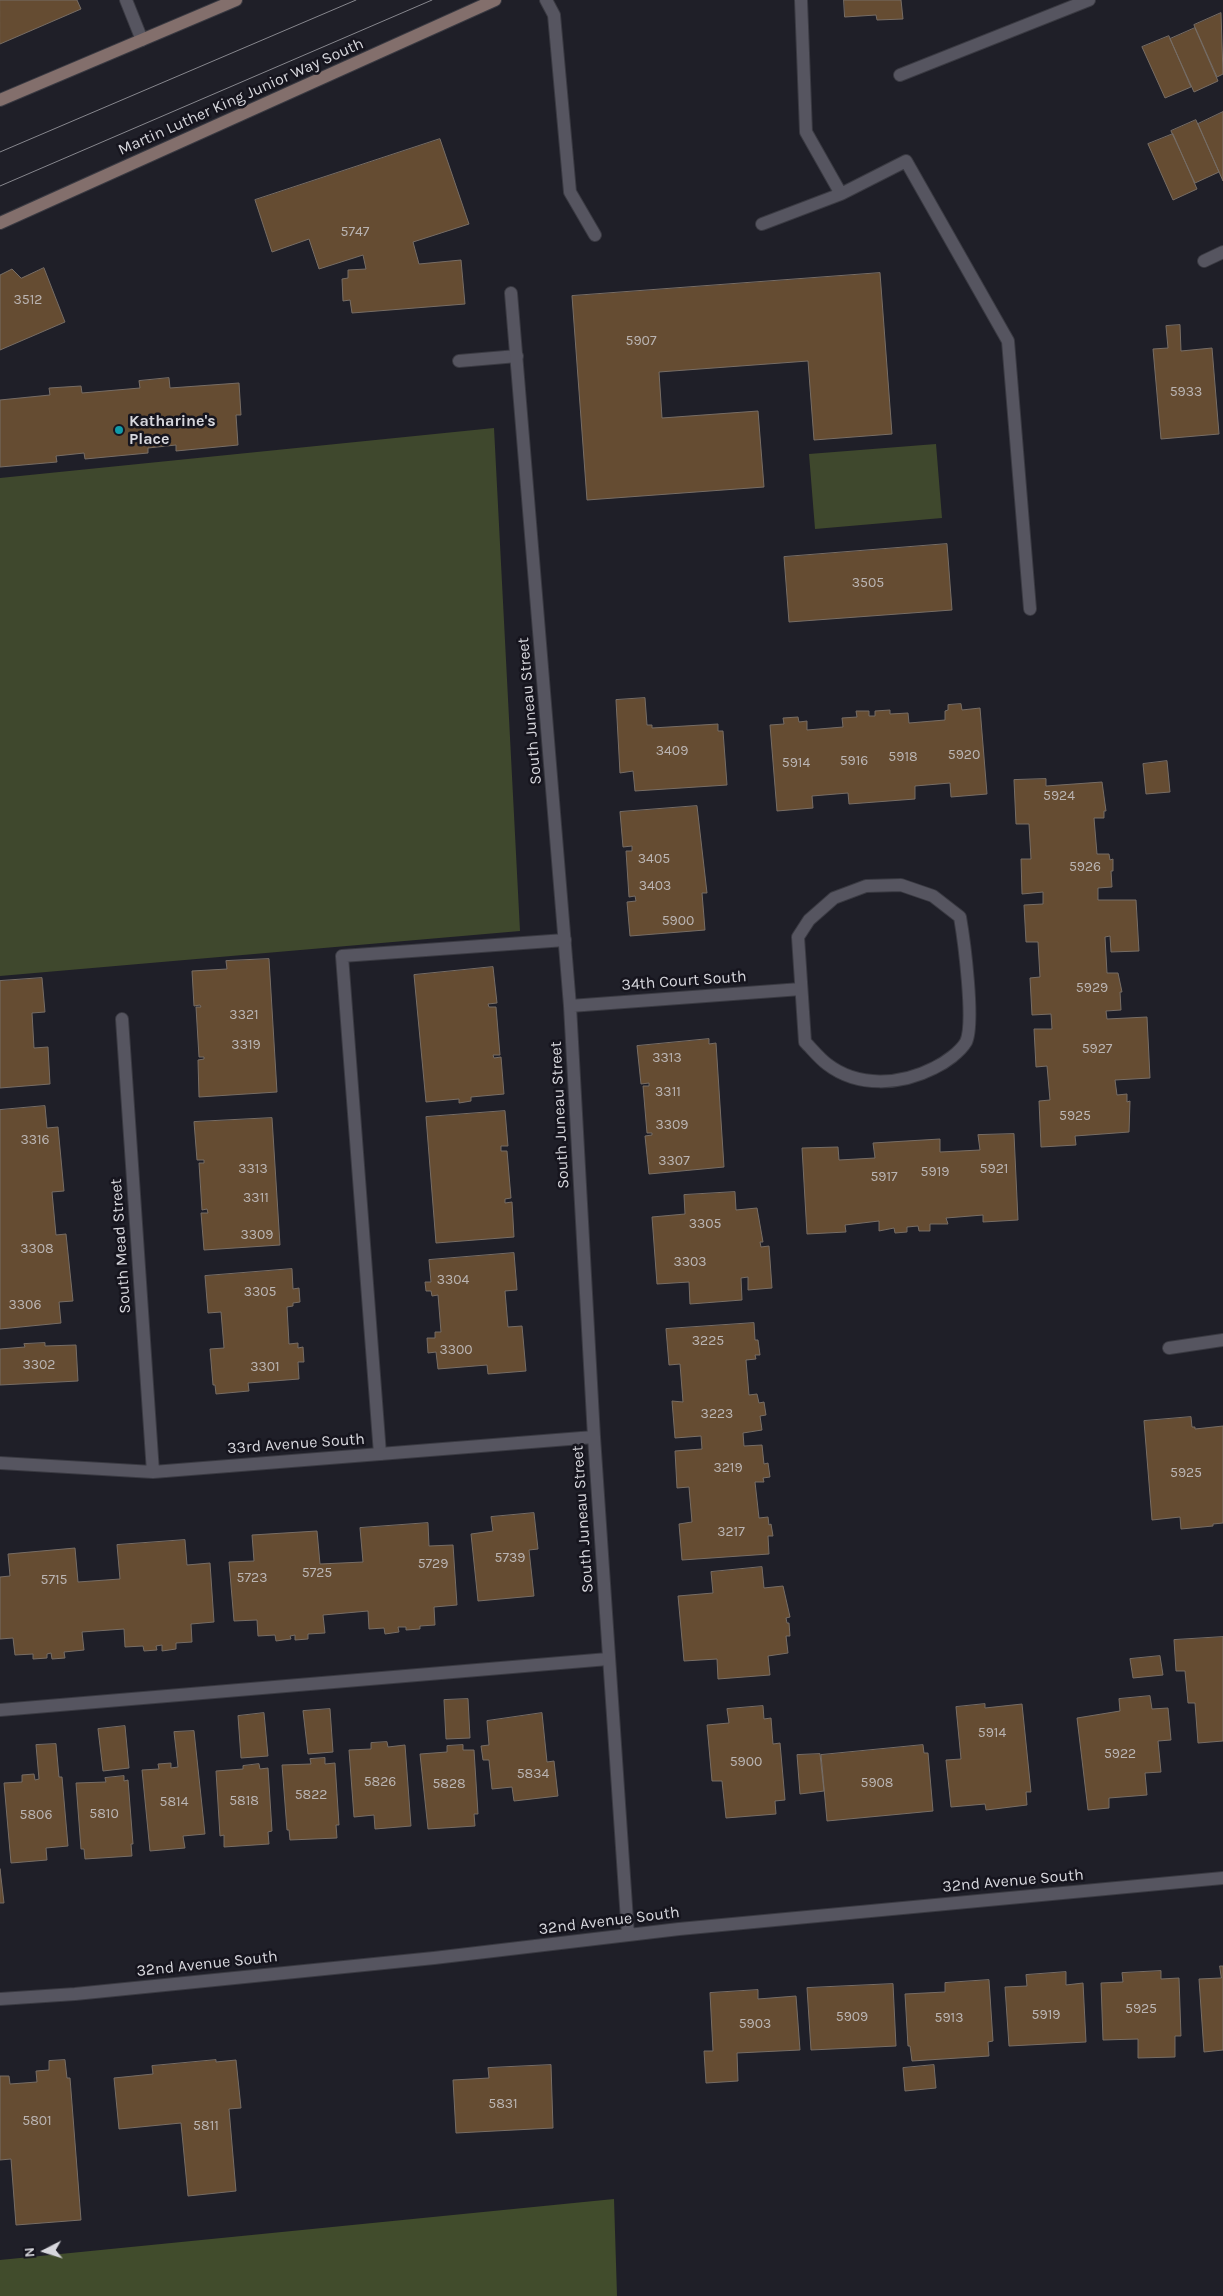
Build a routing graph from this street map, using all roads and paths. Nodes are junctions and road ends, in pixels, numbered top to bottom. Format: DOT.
graph roads {
  1 [pos="126,0"];
  2 [pos="236,0"];
  3 [pos="495,0"];
  4 [pos="546,0"];
  5 [pos="801,0"];
  6 [pos="1089,0"];
  7 [pos="142,40"];
  8 [pos="900,75"];
  9 [pos="0,100"];
  10 [pos="841,194"];
  11 [pos="0,223"];
  12 [pos="762,224"];
  13 [pos="595,235"];
  14 [pos="1223,252"];
  15 [pos="1204,260"];
  16 [pos="511,293"];
  17 [pos="517,356"];
  18 [pos="459,362"];
  19 [pos="1030,609"];
  20 [pos="565,940"];
  21 [pos="801,989"];
  22 [pos="570,1006"];
  23 [pos="122,1019"];
  24 [pos="1223,1340"];
  25 [pos="1169,1348"];
  26 [pos="594,1437"];
  27 [pos="380,1454"];
  28 [pos="0,1463"];
  29 [pos="153,1472"];
  30 [pos="608,1659"];
  31 [pos="0,1710"];
  32 [pos="1223,1878"];
  33 [pos="628,1935"];
  34 [pos="0,1998"];
  1 -- 7 [label="street"];
  2 -- 7 [label="main road"];
  3 -- 11 [label="main road, Martin Luther King Junior Way South"];
  4 -- 13 [label="street"];
  5 -- 10 [label="street"];
  6 -- 8 [label="street"];
  7 -- 9 [label="main road"];
  10 -- 12 [label="street"];
  10 -- 19 [label="street"];
  14 -- 15 [label="street"];
  16 -- 17 [label="street, South Juneau Street"];
  17 -- 18 [label="street"];
  17 -- 20 [label="street, South Juneau Street"];
  20 -- 22 [label="street, South Juneau Street"];
  20 -- 27 [label="street"];
  21 -- 21 [label="street"];
  21 -- 22 [label="street, 34th Court South"];
  22 -- 26 [label="street, South Juneau Street"];
  23 -- 29 [label="street, South Mead Street"];
  24 -- 25 [label="street"];
  26 -- 27 [label="street, 33rd Avenue South"];
  26 -- 30 [label="street, South Juneau Street"];
  27 -- 29 [label="street, 33rd Avenue South"];
  28 -- 29 [label="street, 33rd Avenue South"];
  30 -- 31 [label="street"];
  30 -- 33 [label="street, South Juneau Street"];
  32 -- 33 [label="street, 32nd Avenue South"];
  33 -- 34 [label="street, 32nd Avenue South"];
}
